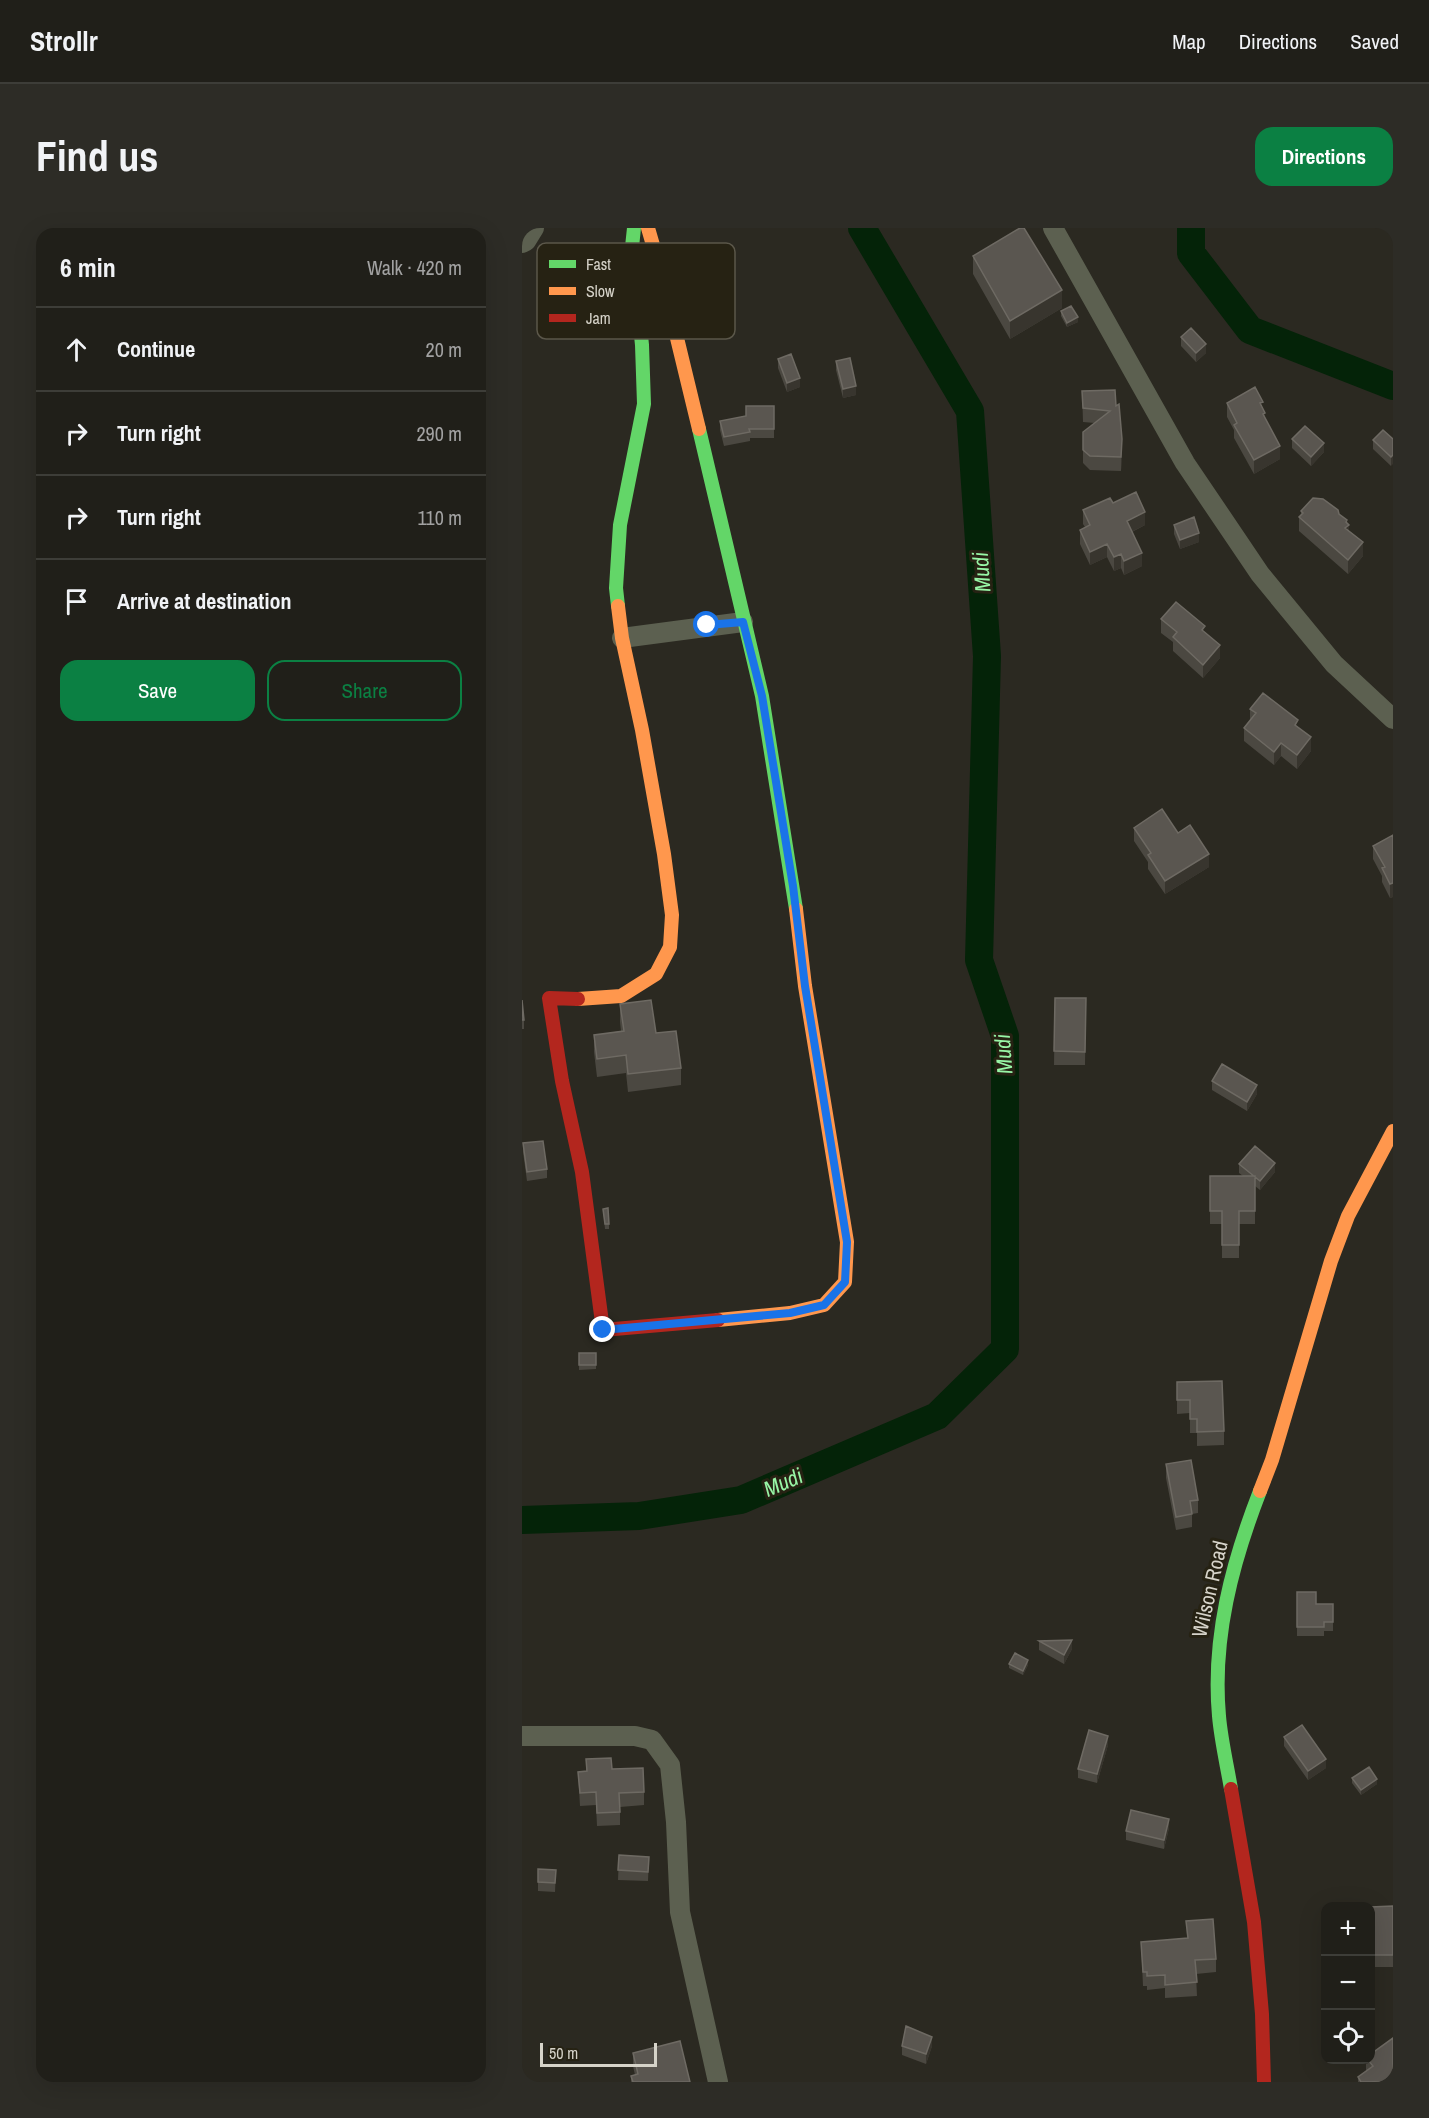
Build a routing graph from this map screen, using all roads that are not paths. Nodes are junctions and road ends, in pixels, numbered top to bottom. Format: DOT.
graph roads {
  1 [pos="534,228"];
  2 [pos="634,228"];
  3 [pos="648,228"];
  4 [pos="1053,228"];
  5 [pos="522,243"];
  6 [pos="632,243"];
  7 [pos="652,243"];
  8 [pos="641,339"];
  9 [pos="677,339"];
  10 [pos="743,622"];
  11 [pos="622,638"];
  12 [pos="1393,719"];
  13 [pos="1393,1131"];
  14 [pos="522,1736"];
  15 [pos="718,2082"];
  16 [pos="1264,2082"];
  1 -- 5 [label="street"];
  2 -- 6 [label="street"];
  3 -- 7 [label="street"];
  4 -- 12 [label="street"];
  8 -- 11 [label="street"];
  9 -- 10 [label="street"];
  10 -- 11 [label="street"];
  10 -- 11 [label="street"];
  13 -- 16 [label="street, Wilson Road"];
  14 -- 15 [label="street"];
}
